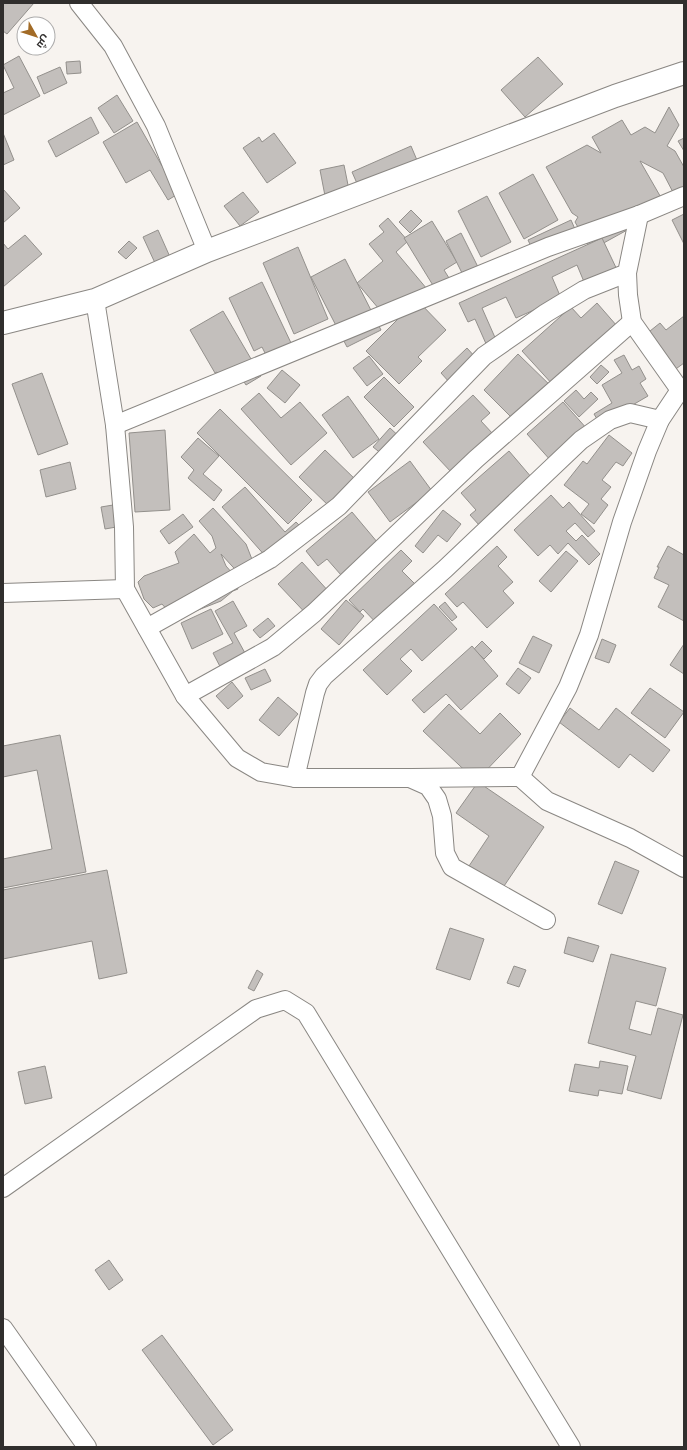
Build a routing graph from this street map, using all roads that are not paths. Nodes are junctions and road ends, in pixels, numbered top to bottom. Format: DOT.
graph roads {
  1 [pos="79,3"];
  2 [pos="684,73"];
  3 [pos="684,196"];
  4 [pos="639,215"];
  5 [pos="207,251"];
  6 [pos="627,273"];
  7 [pos="95,300"];
  8 [pos="6,318"];
  9 [pos="632,322"];
  10 [pos="682,387"];
  11 [pos="660,420"];
  12 [pos="115,425"];
  13 [pos="125,589"];
  14 [pos="3,593"];
  15 [pos="147,628"];
  16 [pos="186,696"];
  17 [pos="520,777"];
  18 [pos="295,778"];
  19 [pos="410,778"];
  20 [pos="684,868"];
  21 [pos="546,920"];
  22 [pos="3,1188"];
  23 [pos="3,1328"];
  24 [pos="87,1447"];
  25 [pos="571,1447"];
  1 -- 5 [label="street"];
  2 -- 5 [label="street"];
  3 -- 4 [label="street"];
  4 -- 6 [label="street"];
  4 -- 12 [label="street"];
  5 -- 7 [label="street"];
  6 -- 9 [label="street"];
  6 -- 15 [label="street"];
  7 -- 8 [label="street"];
  7 -- 12 [label="street"];
  9 -- 10 [label="street"];
  9 -- 16 [label="street"];
  10 -- 11 [label="street"];
  11 -- 17 [label="street"];
  11 -- 18 [label="street"];
  12 -- 13 [label="street"];
  13 -- 14 [label="street"];
  13 -- 15 [label="street"];
  15 -- 16 [label="street"];
  16 -- 18 [label="street"];
  17 -- 19 [label="street"];
  17 -- 20 [label="street"];
  18 -- 19 [label="street"];
  19 -- 21 [label="street"];
  22 -- 25 [label="street"];
  23 -- 24 [label="street"];
}
